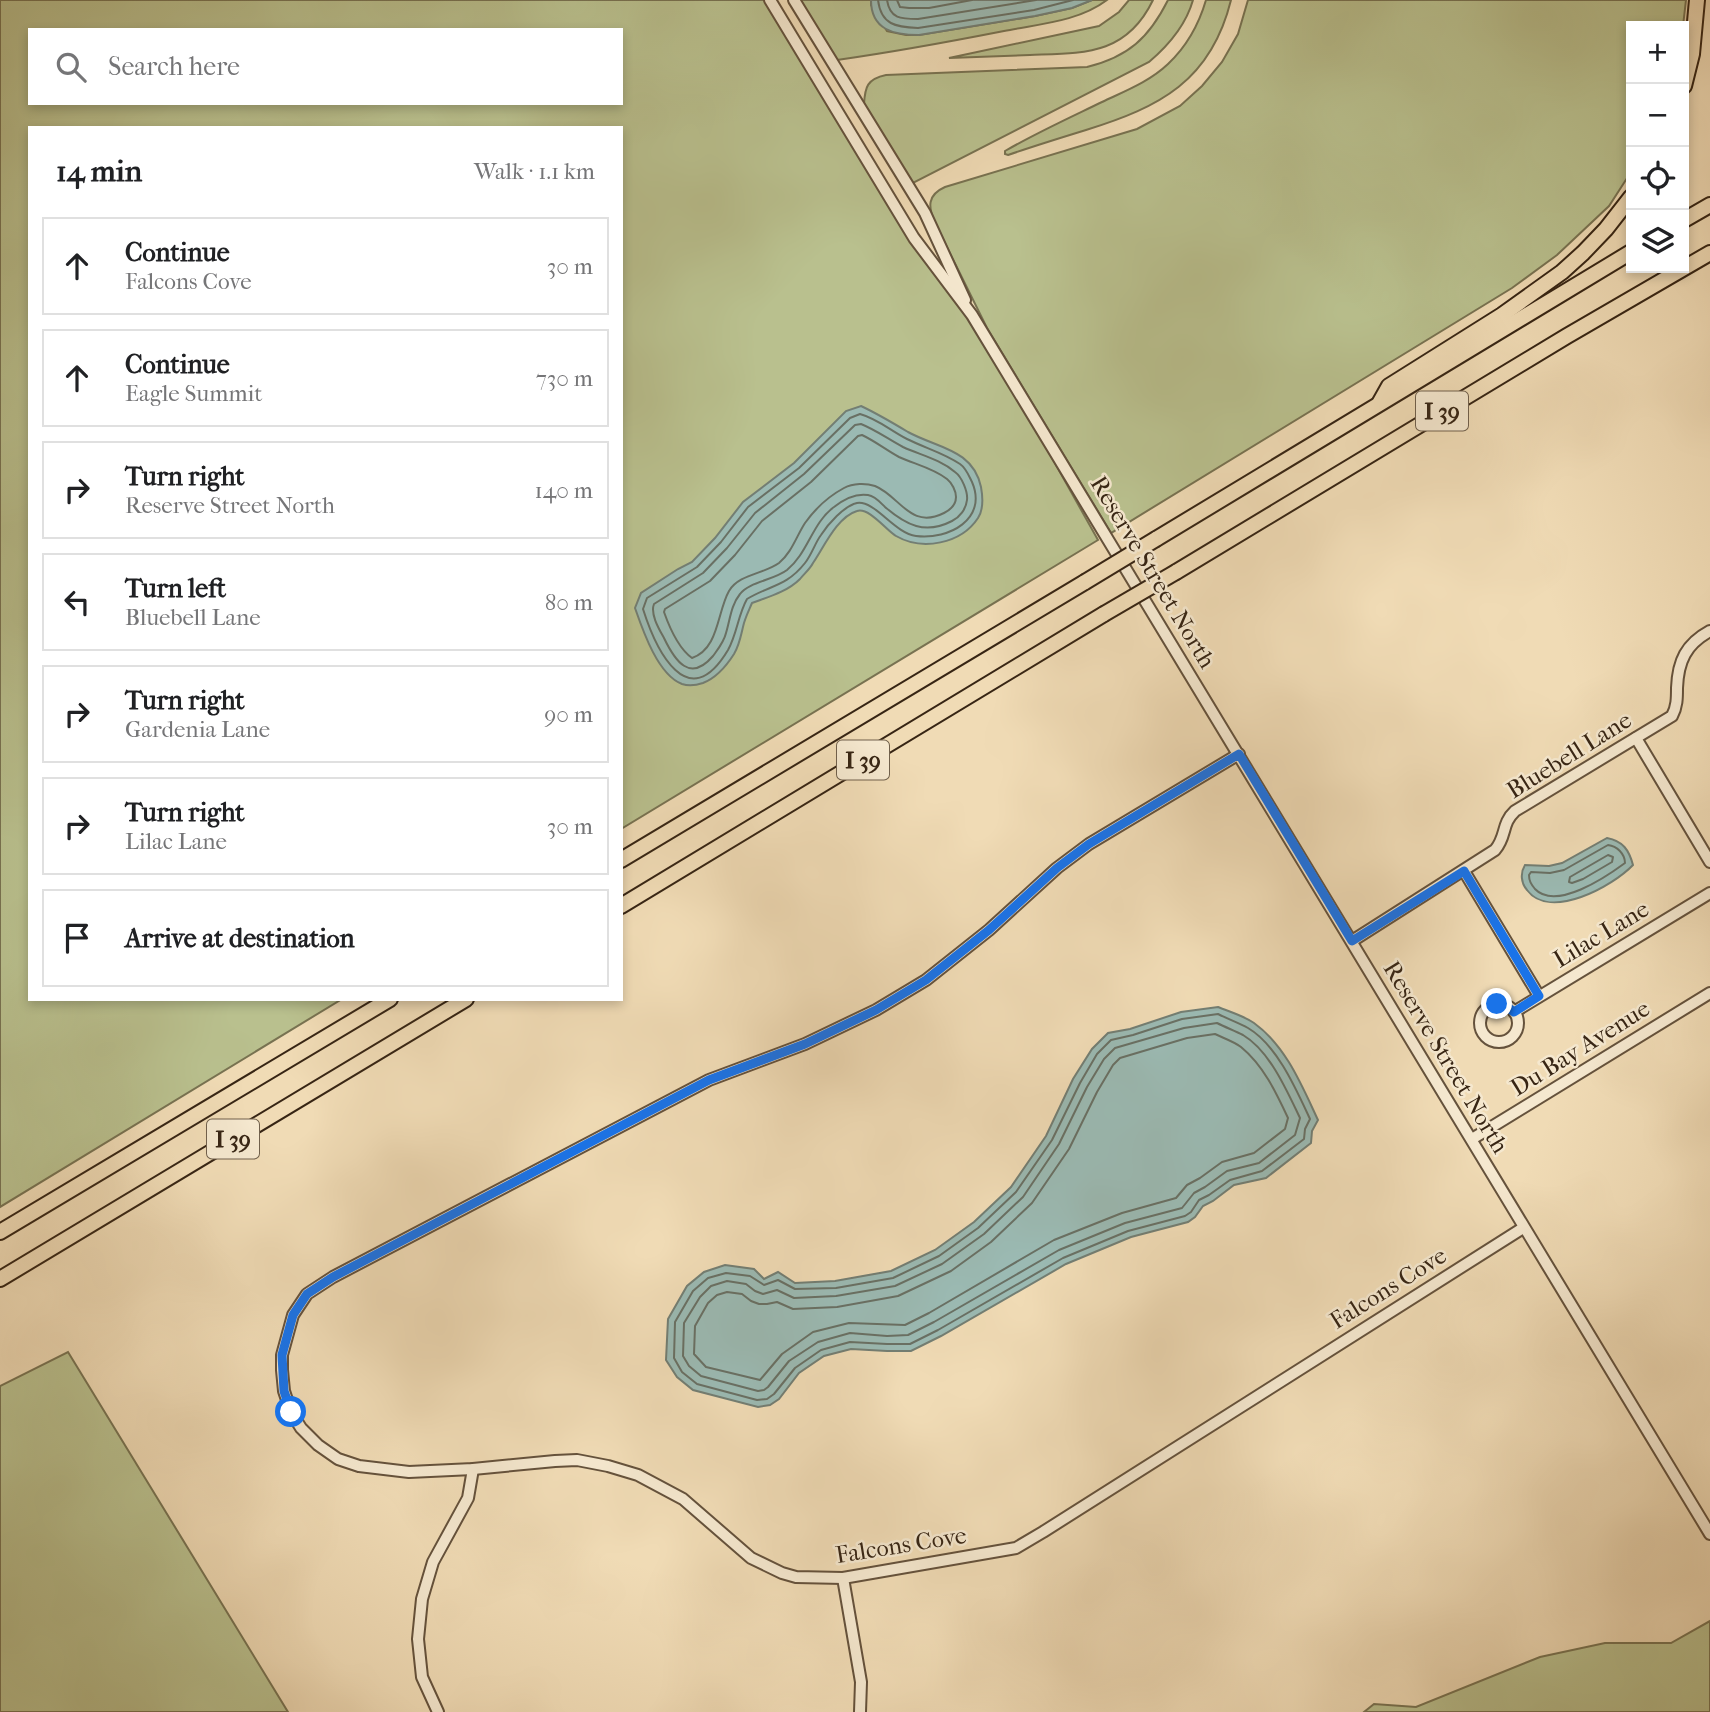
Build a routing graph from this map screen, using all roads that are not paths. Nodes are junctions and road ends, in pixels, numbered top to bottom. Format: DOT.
graph roads {
  1 [pos="770,0"];
  2 [pos="794,0"];
  3 [pos="1697,0"];
  4 [pos="1684,84"];
  5 [pos="1626,203"];
  6 [pos="1710,205"];
  7 [pos="1689,217"];
  8 [pos="1710,253"];
  9 [pos="1626,255"];
  10 [pos="972,315"];
  11 [pos="1379,405"];
  12 [pos="1710,631"];
  13 [pos="1636,738"];
  14 [pos="1239,754"];
  15 [pos="623,859"];
  16 [pos="1710,862"];
  17 [pos="1464,871"];
  18 [pos="1710,893"];
  19 [pos="623,905"];
  20 [pos="1352,941"];
  21 [pos="1710,993"];
  22 [pos="1539,996"];
  23 [pos="387,1001"];
  24 [pos="463,1001"];
  25 [pos="1514,1012"];
  26 [pos="1472,1139"];
  27 [pos="1523,1228"];
  28 [pos="0,1232"];
  29 [pos="0,1279"];
  30 [pos="473,1469"];
  31 [pos="1710,1534"];
  32 [pos="843,1578"];
  33 [pos="438,1712"];
  34 [pos="860,1712"];
  1 -- 10 [label="street, Reserve Street North"];
  2 -- 10 [label="street, Reserve Street North"];
  3 -- 4 [label="highway"];
  5 -- 11 [label="highway"];
  6 -- 7 [label="highway"];
  8 -- 19 [label="highway, I 39, bridge"];
  9 -- 11 [label="highway, I 39"];
  10 -- 14 [label="street, Reserve Street North"];
  11 -- 15 [label="highway, I 39, bridge"];
  12 -- 13 [label="street, Bluebell Lane"];
  13 -- 16 [label="street"];
  13 -- 17 [label="street, Bluebell Lane"];
  14 -- 20 [label="street, Reserve Street North"];
  14 -- 30 [label="street, Falcons Cove"];
  17 -- 20 [label="street, Bluebell Lane"];
  17 -- 22 [label="street"];
  18 -- 22 [label="street, Lilac Lane"];
  20 -- 26 [label="street, Reserve Street North"];
  21 -- 26 [label="street, Du Bay Avenue"];
  22 -- 25 [label="street, Lilac Lane"];
  23 -- 28 [label="highway, I 39"];
  24 -- 29 [label="highway, I 39"];
  26 -- 27 [label="street, Reserve Street North"];
  27 -- 31 [label="street, Reserve Street North"];
  27 -- 32 [label="street, Falcons Cove"];
  30 -- 32 [label="street, Falcons Cove"];
  30 -- 33 [label="street"];
  32 -- 34 [label="street"];
}
